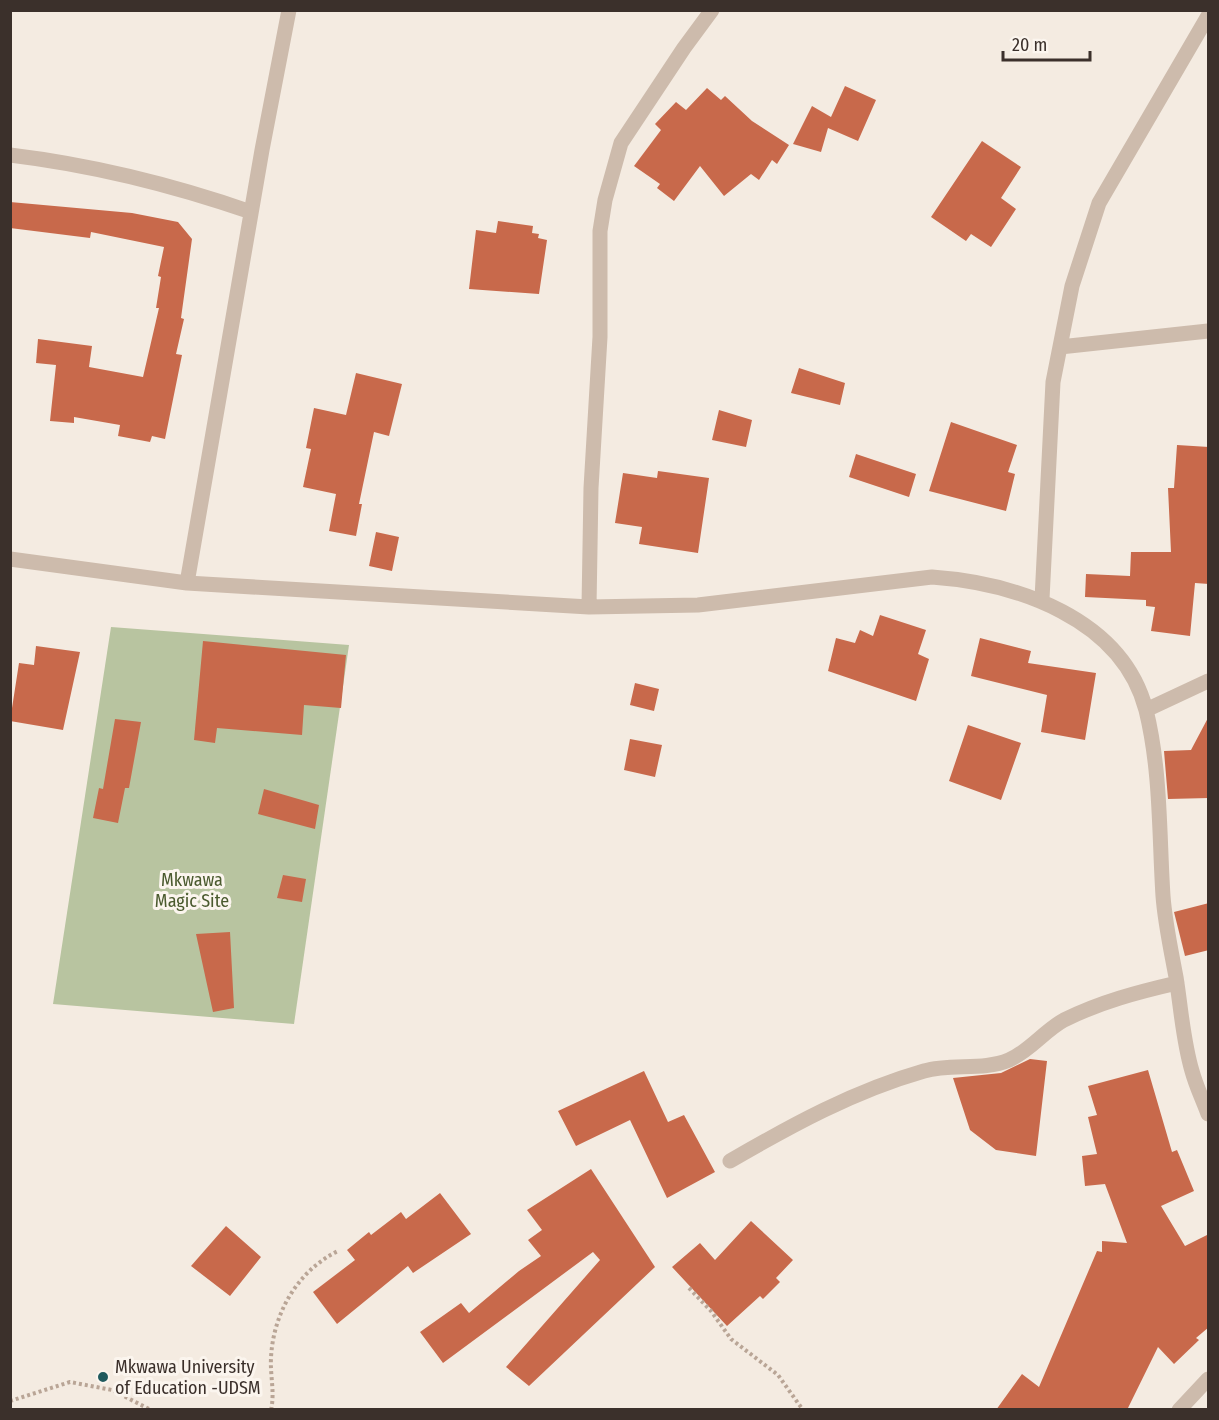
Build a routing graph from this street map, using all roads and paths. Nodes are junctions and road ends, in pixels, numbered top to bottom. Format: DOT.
graph roads {
  1 [pos="289,10"];
  2 [pos="712,10"];
  3 [pos="1209,16"];
  4 [pos="10,155"];
  5 [pos="251,212"];
  6 [pos="1209,331"];
  7 [pos="1060,347"];
  8 [pos="10,559"];
  9 [pos="188,583"];
  10 [pos="1042,599"];
  11 [pos="590,607"];
  12 [pos="1209,681"];
  13 [pos="1146,710"];
  14 [pos="1177,983"];
  15 [pos="1209,1113"];
  16 [pos="730,1161"];
  17 [pos="338,1251"];
  18 [pos="689,1288"];
  19 [pos="1209,1379"];
  20 [pos="10,1401"];
  21 [pos="151,1410"];
  22 [pos="271,1410"];
  23 [pos="803,1410"];
  24 [pos="1179,1410"];
  1 -- 5 [label="street"];
  2 -- 11 [label="street"];
  3 -- 7 [label="street"];
  4 -- 5 [label="street"];
  5 -- 9 [label="street"];
  6 -- 7 [label="street"];
  7 -- 10 [label="street"];
  8 -- 9 [label="street"];
  9 -- 11 [label="street"];
  10 -- 11 [label="street"];
  10 -- 13 [label="street"];
  12 -- 13 [label="street"];
  13 -- 14 [label="street"];
  14 -- 15 [label="street"];
  14 -- 16 [label="street"];
  17 -- 22 [label="path"];
  18 -- 23 [label="path"];
  19 -- 24 [label="street"];
  20 -- 21 [label="path"];
}
